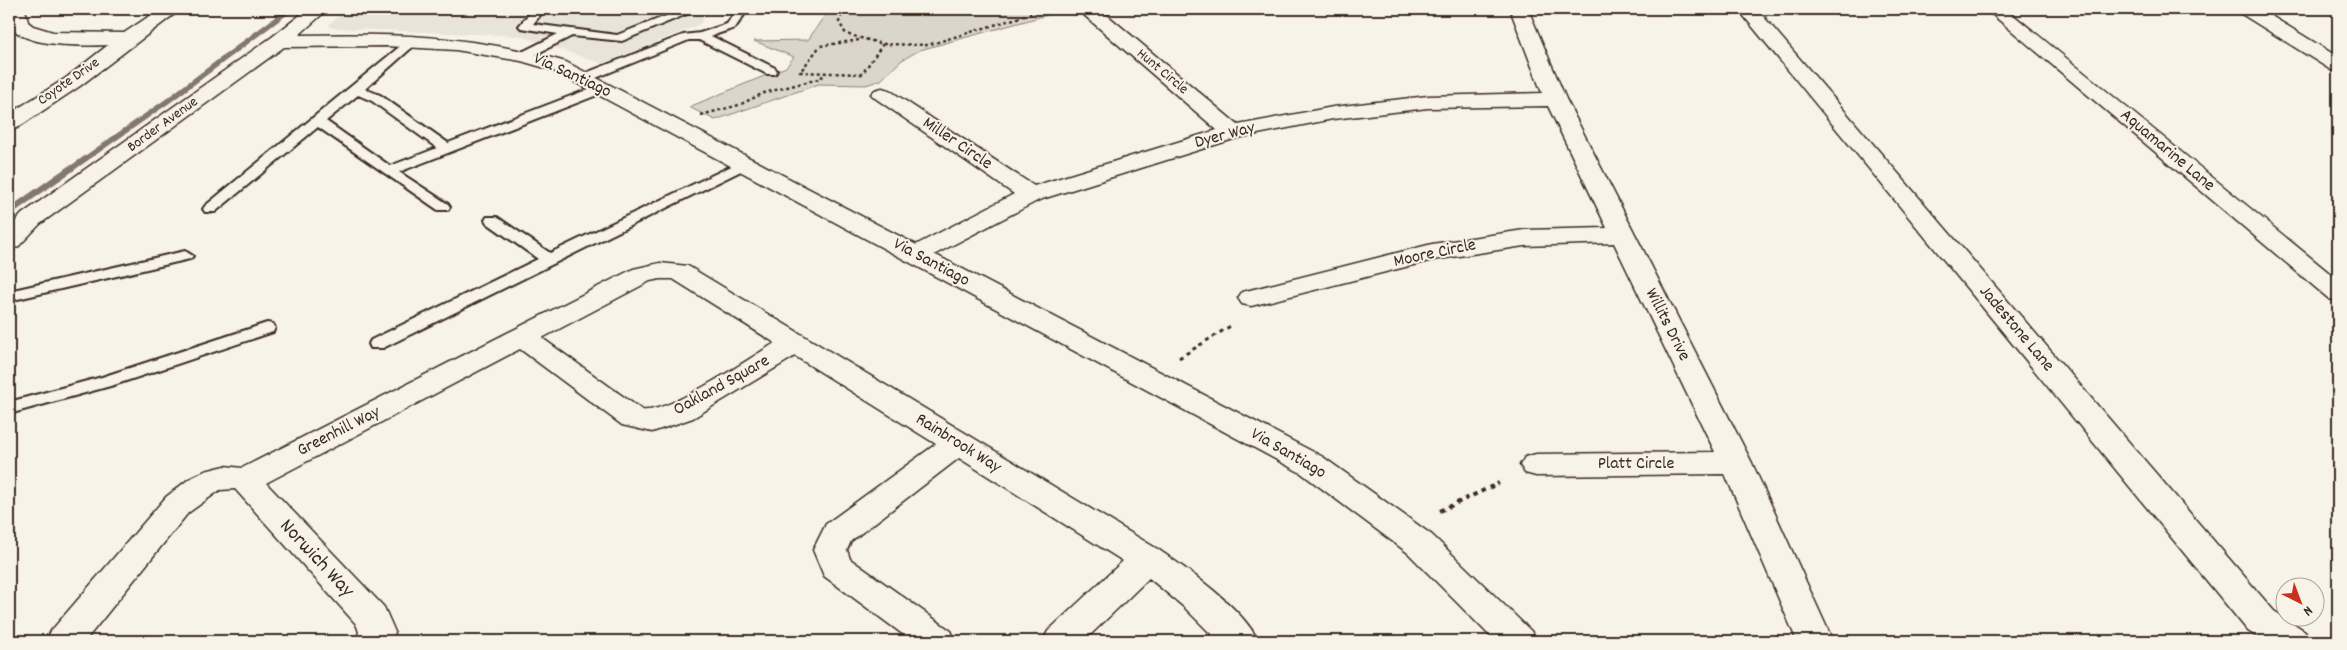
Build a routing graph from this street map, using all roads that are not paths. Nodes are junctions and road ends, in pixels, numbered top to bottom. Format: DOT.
graph roads {
  1 [pos="16,9"];
  2 [pos="172,9"];
  3 [pos="319,9"];
  4 [pos="539,9"];
  5 [pos="693,9"];
  6 [pos="742,9"];
  7 [pos="1519,9"];
  8 [pos="1747,9"];
  9 [pos="1995,9"];
  10 [pos="2247,9"];
  11 [pos="1091,11"];
  12 [pos="570,32"];
  13 [pos="701,36"];
  14 [pos="128,38"];
  15 [pos="279,41"];
  16 [pos="413,41"];
  17 [pos="526,55"];
  18 [pos="2338,66"];
  19 [pos="771,71"];
  20 [pos="592,84"];
  21 [pos="356,90"];
  22 [pos="882,94"];
  23 [pos="1555,99"];
  24 [pos="318,121"];
  25 [pos="9,124"];
  26 [pos="1232,132"];
  27 [pos="446,148"];
  28 [pos="744,164"];
  29 [pos="389,170"];
  30 [pos="1031,195"];
  31 [pos="443,206"];
  32 [pos="210,209"];
  33 [pos="492,220"];
  34 [pos="1622,235"];
  35 [pos="9,242"];
  36 [pos="915,255"];
  37 [pos="185,256"];
  38 [pos="550,260"];
  39 [pos="660,271"];
  40 [pos="2338,293"];
  41 [pos="9,296"];
  42 [pos="1251,298"];
  43 [pos="267,328"];
  44 [pos="523,338"];
  45 [pos="796,343"];
  46 [pos="377,344"];
  47 [pos="9,408"];
  48 [pos="958,444"];
  49 [pos="1736,463"];
  50 [pos="1536,465"];
  51 [pos="245,480"];
  52 [pos="1147,560"];
  53 [pos="64,641"];
  54 [pos="374,641"];
  55 [pos="938,641"];
  56 [pos="1061,641"];
  57 [pos="1240,641"];
  58 [pos="1518,641"];
  59 [pos="1815,641"];
  60 [pos="2292,641"];
  1 -- 14 [label="street"];
  2 -- 14 [label="street, Coyote Drive"];
  3 -- 15 [label="street, Border Avenue"];
  4 -- 12 [label="lane"];
  5 -- 12 [label="lane"];
  6 -- 13 [label="lane"];
  7 -- 23 [label="street, Willits Drive"];
  8 -- 60 [label="street, Jadestone Lane"];
  9 -- 40 [label="street, Aquamarine Lane"];
  10 -- 18 [label="street"];
  11 -- 26 [label="street, Hunt Circle"];
  12 -- 17 [label="lane"];
  13 -- 19 [label="lane"];
  13 -- 20 [label="lane"];
  14 -- 25 [label="street, Coyote Drive"];
  15 -- 16 [label="street, Via Santiago"];
  15 -- 35 [label="street, Border Avenue"];
  16 -- 17 [label="street, Via Santiago"];
  16 -- 21 [label="lane"];
  17 -- 20 [label="street, Via Santiago"];
  20 -- 27 [label="lane"];
  20 -- 28 [label="street, Via Santiago"];
  21 -- 24 [label="lane"];
  21 -- 27 [label="lane"];
  22 -- 30 [label="street, Miller Circle"];
  23 -- 26 [label="street, Dyer Way"];
  23 -- 34 [label="street, Willits Drive"];
  24 -- 29 [label="lane"];
  24 -- 32 [label="lane"];
  26 -- 30 [label="street, Dyer Way"];
  27 -- 29 [label="lane"];
  28 -- 36 [label="street, Via Santiago"];
  28 -- 38 [label="lane"];
  29 -- 31 [label="lane"];
  30 -- 36 [label="street, Dyer Way"];
  33 -- 38 [label="lane"];
  34 -- 42 [label="street, Moore Circle"];
  34 -- 49 [label="street, Willits Drive"];
  36 -- 58 [label="street, Via Santiago"];
  37 -- 41 [label="lane"];
  38 -- 46 [label="lane"];
  39 -- 44 [label="street, Greenhill Way"];
  39 -- 45 [label="street, Rainbrook Way"];
  43 -- 47 [label="lane"];
  44 -- 45 [label="street, Oakland Square"];
  44 -- 51 [label="street, Greenhill Way"];
  45 -- 48 [label="street, Rainbrook Way"];
  48 -- 52 [label="street, Rainbrook Way"];
  48 -- 55 [label="street"];
  49 -- 50 [label="street, Platt Circle"];
  49 -- 59 [label="street, Willits Drive"];
  51 -- 53 [label="street"];
  51 -- 54 [label="street, Norwich Way"];
  52 -- 56 [label="street"];
  52 -- 57 [label="street, Rainbrook Way"];
}
